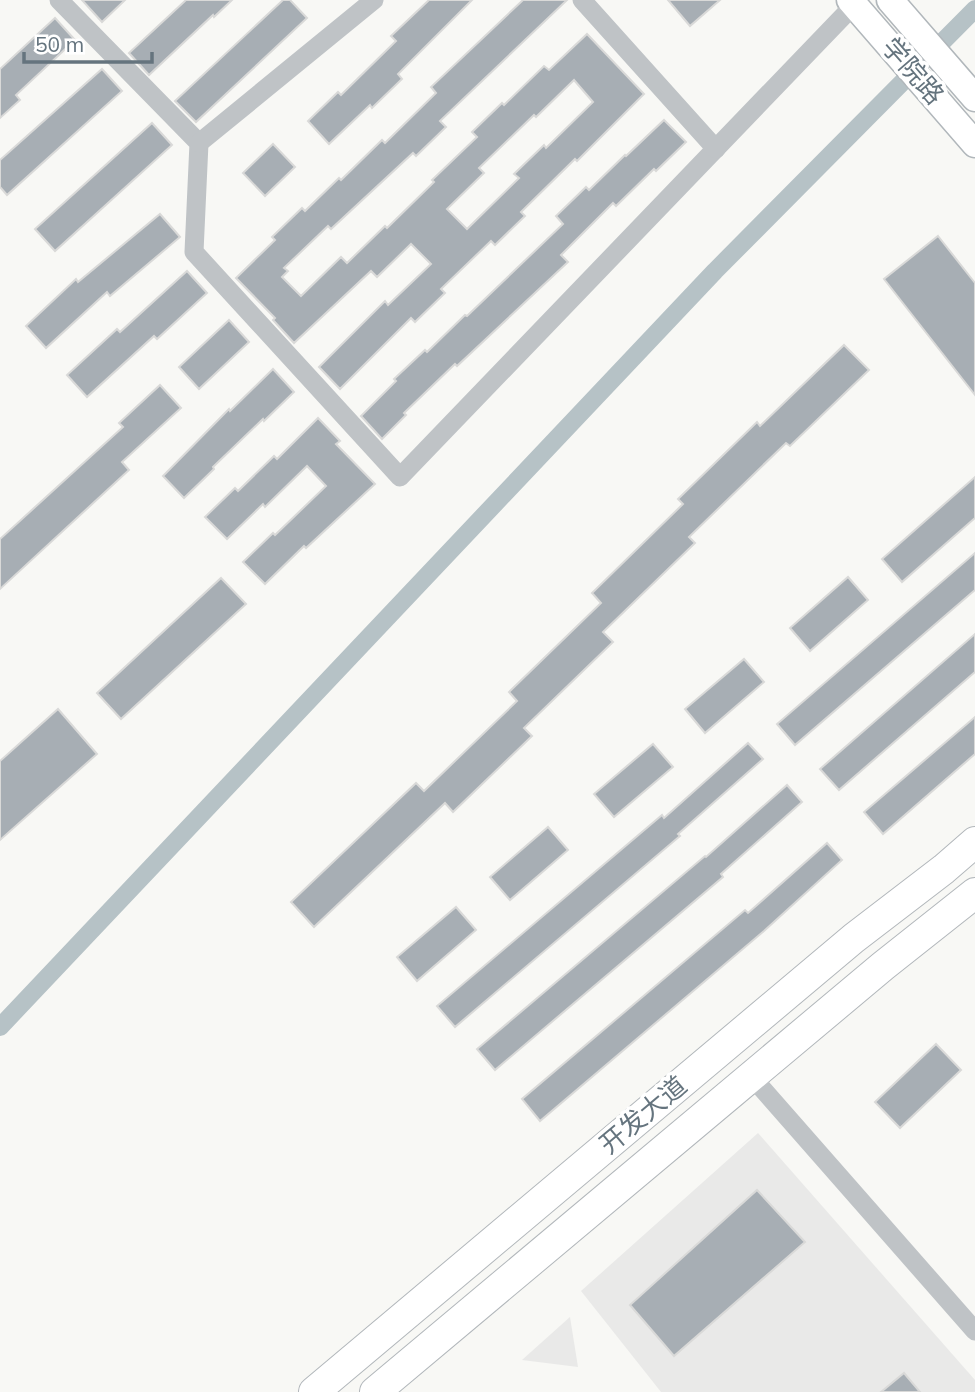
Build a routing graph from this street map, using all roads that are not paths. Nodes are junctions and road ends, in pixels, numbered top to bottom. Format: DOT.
graph roads {
  1 [pos="59,0"];
  2 [pos="374,0"];
  3 [pos="582,0"];
  4 [pos="890,0"];
  5 [pos="852,3"];
  6 [pos="974,97"];
  7 [pos="199,144"];
  8 [pos="975,144"];
  9 [pos="716,149"];
  10 [pos="975,842"];
  11 [pos="975,893"];
  12 [pos="752,1077"];
  13 [pos="975,1331"];
  14 [pos="314,1392"];
  15 [pos="375,1392"];
  1 -- 7 [label="street"];
  2 -- 7 [label="street"];
  3 -- 9 [label="street"];
  4 -- 6 [label="main road, 学院路"];
  5 -- 8 [label="main road, 学院路"];
  5 -- 9 [label="street"];
  7 -- 9 [label="street"];
  10 -- 14 [label="main road, 开发大道"];
  11 -- 12 [label="main road, 开发大道"];
  12 -- 13 [label="street"];
  12 -- 15 [label="main road, 开发大道"];
}
